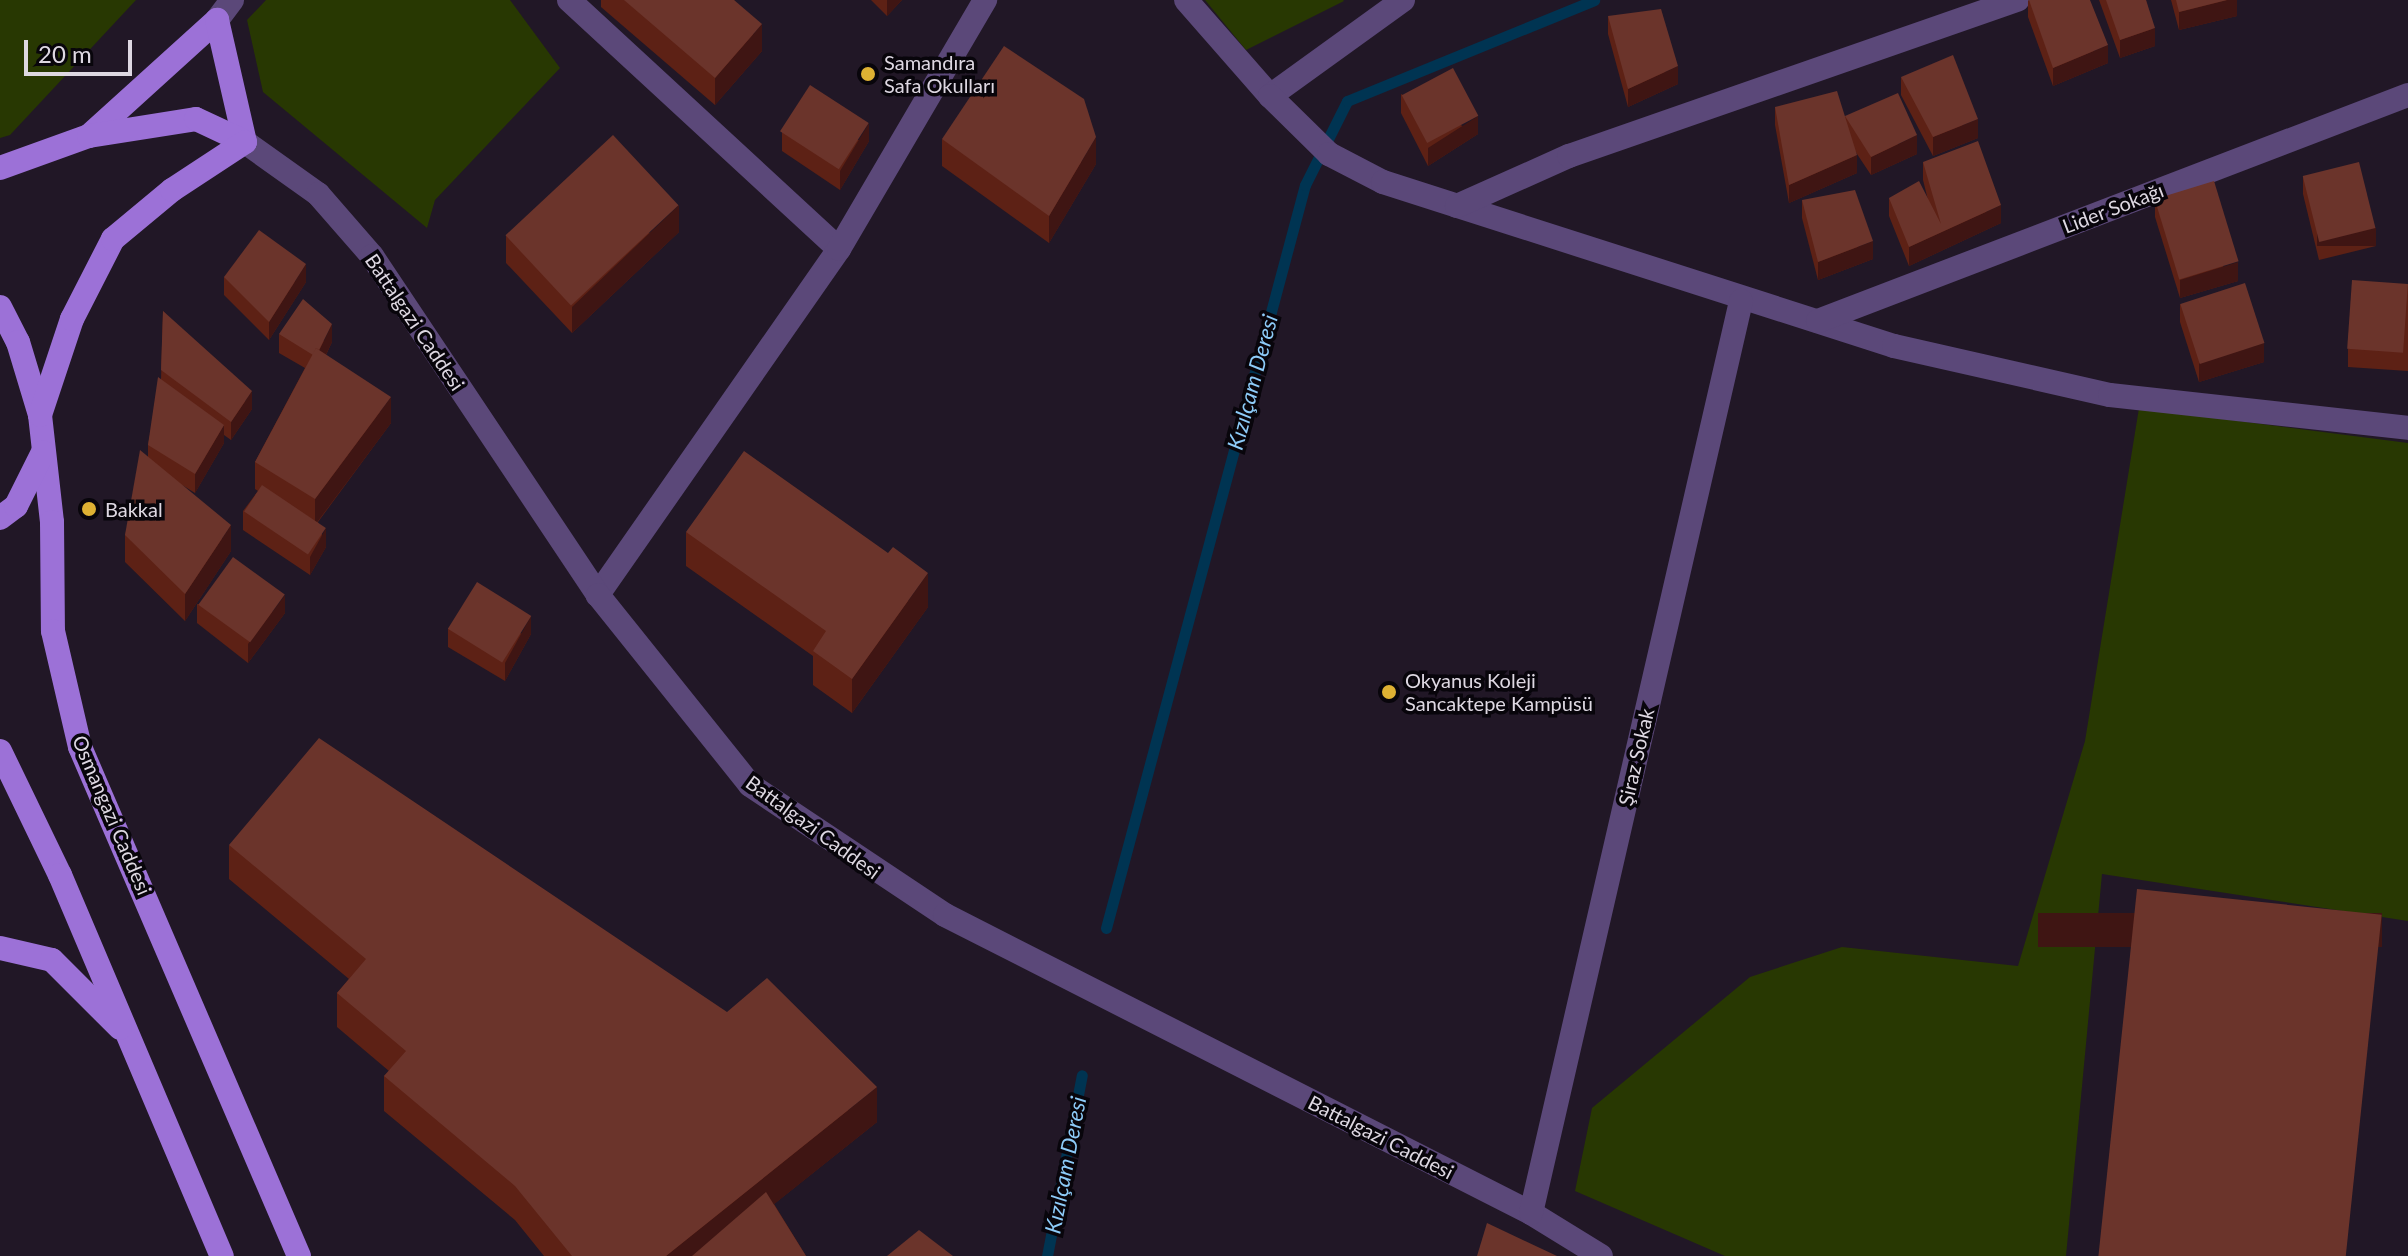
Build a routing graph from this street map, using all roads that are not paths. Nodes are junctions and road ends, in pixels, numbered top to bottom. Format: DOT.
graph roads {
  1 [pos="232,0"];
  2 [pos="569,0"];
  3 [pos="985,0"];
  4 [pos="1186,0"];
  5 [pos="1403,0"];
  6 [pos="2018,0"];
  7 [pos="217,20"];
  8 [pos="2408,95"];
  9 [pos="1270,96"];
  10 [pos="89,136"];
  11 [pos="245,142"];
  12 [pos="0,168"];
  13 [pos="1457,206"];
  14 [pos="839,249"];
  15 [pos="1741,301"];
  16 [pos="0,307"];
  17 [pos="1818,321"];
  18 [pos="40,415"];
  19 [pos="2408,428"];
  20 [pos="43,452"];
  21 [pos="0,518"];
  22 [pos="598,595"];
  23 [pos="0,751"];
  24 [pos="0,948"];
  25 [pos="130,1037"];
  26 [pos="1531,1213"];
  27 [pos="222,1256"];
  28 [pos="299,1256"];
  29 [pos="1600,1256"];
  1 -- 7 [label="street"];
  2 -- 14 [label="street"];
  3 -- 14 [label="street"];
  4 -- 9 [label="street"];
  5 -- 9 [label="street"];
  6 -- 13 [label="street"];
  7 -- 10 [label="main road"];
  7 -- 11 [label="main road"];
  8 -- 17 [label="street, Lider Sokağı"];
  9 -- 13 [label="street"];
  10 -- 11 [label="main road"];
  10 -- 12 [label="main road"];
  11 -- 18 [label="main road"];
  11 -- 22 [label="street, Battalgazi Caddesi"];
  13 -- 15 [label="street"];
  14 -- 22 [label="street"];
  15 -- 17 [label="street"];
  15 -- 26 [label="street, Şiraz Sokak"];
  16 -- 18 [label="main road, Osmangazi Caddesi"];
  17 -- 19 [label="street"];
  18 -- 20 [label="main road, Osmangazi Caddesi"];
  20 -- 21 [label="main road"];
  20 -- 28 [label="main road, Osmangazi Caddesi"];
  22 -- 26 [label="street, Battalgazi Caddesi"];
  23 -- 25 [label="main road"];
  24 -- 25 [label="main road"];
  25 -- 27 [label="main road"];
  26 -- 29 [label="street, Battalgazi Caddesi"];
}
